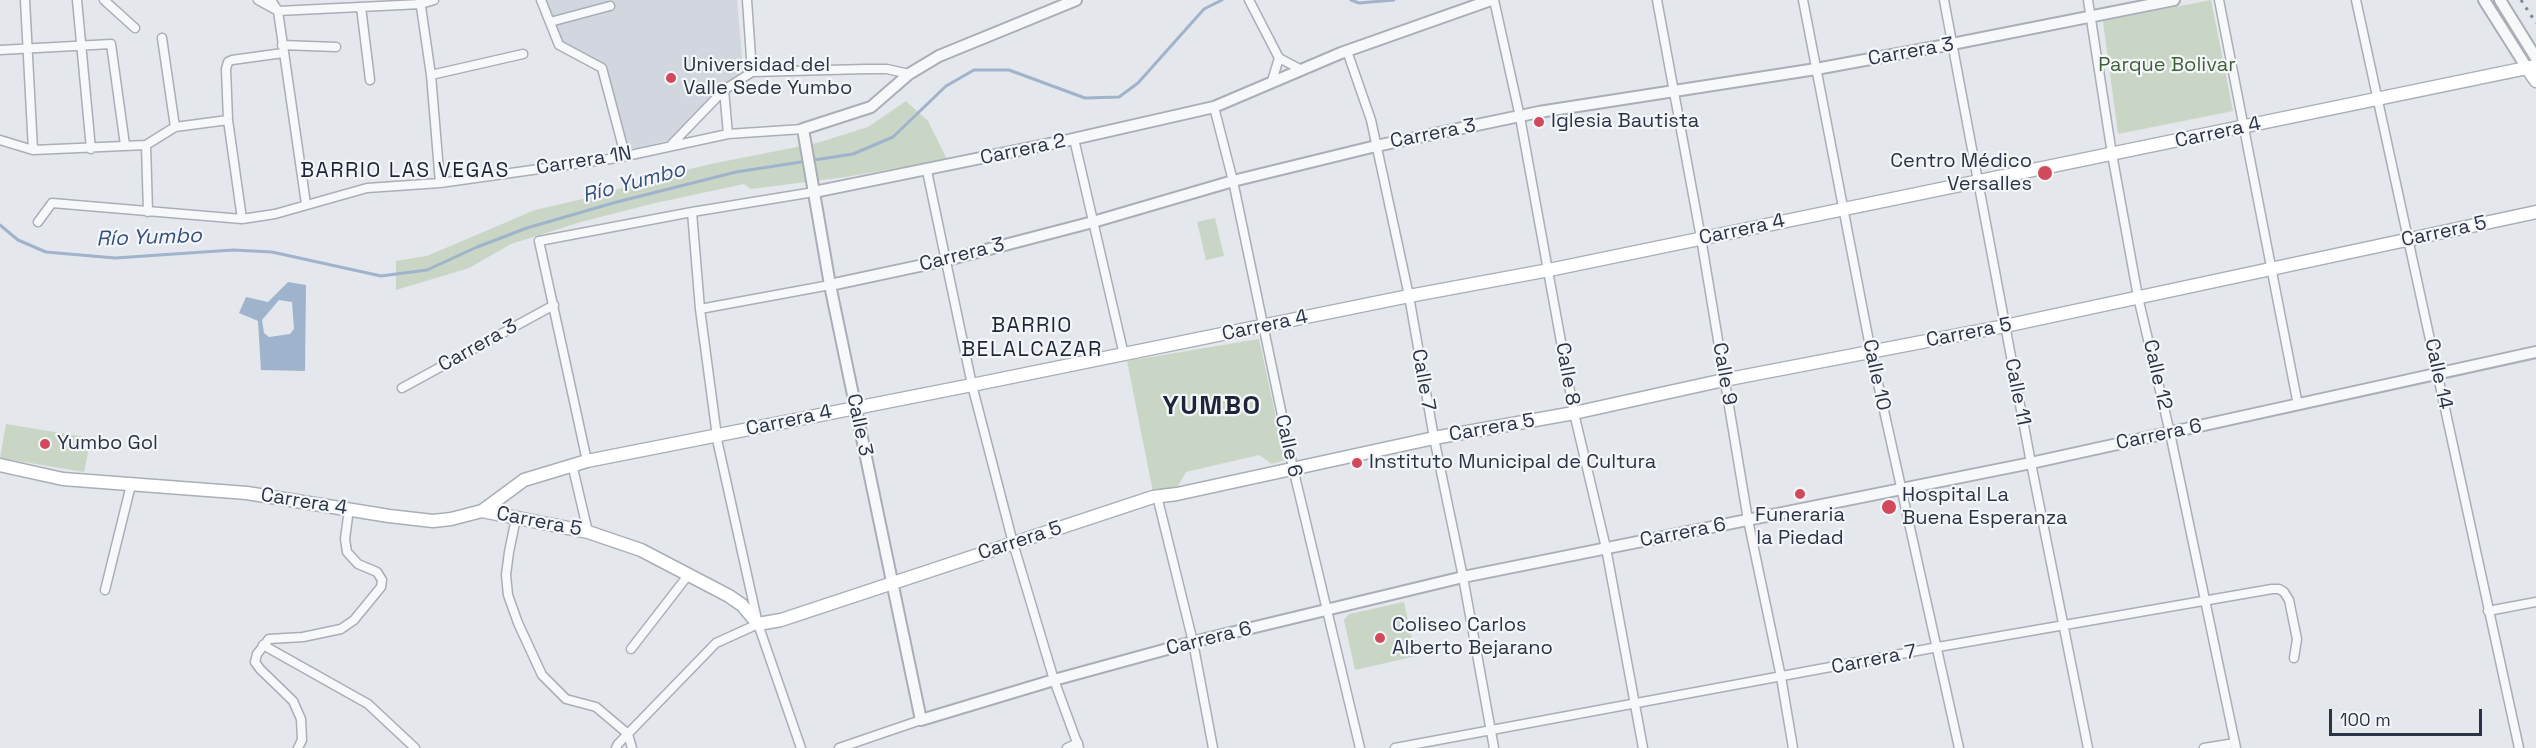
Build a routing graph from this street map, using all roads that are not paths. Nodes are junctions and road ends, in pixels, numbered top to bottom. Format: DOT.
graph roads {
  1 [pos="25,0"];
  2 [pos="77,0"];
  3 [pos="104,0"];
  4 [pos="258,0"];
  5 [pos="271,0"];
  6 [pos="434,0"];
  7 [pos="541,0"];
  8 [pos="747,0"];
  9 [pos="1076,0"];
  10 [pos="1493,0"];
  11 [pos="1658,0"];
  12 [pos="1803,0"];
  13 [pos="1944,0"];
  14 [pos="2088,0"];
  15 [pos="2174,0"];
  16 [pos="2219,0"];
  17 [pos="2356,0"];
  18 [pos="2484,0"];
  19 [pos="2500,0"];
  20 [pos="420,2"];
  21 [pos="1250,3"];
  22 [pos="610,6"];
  23 [pos="361,7"];
  24 [pos="278,11"];
  25 [pos="2092,17"];
  26 [pos="550,22"];
  27 [pos="135,28"];
  28 [pos="162,38"];
  29 [pos="1952,44"];
  30 [pos="80,46"];
  31 [pos="27,48"];
  32 [pos="336,48"];
  33 [pos="282,49"];
  34 [pos="0,50"];
  35 [pos="1347,51"];
  36 [pos="523,54"];
  37 [pos="1279,58"];
  38 [pos="2536,58"];
  39 [pos="2532,67"];
  40 [pos="1300,69"];
  41 [pos="1816,69"];
  42 [pos="752,72"];
  43 [pos="909,74"];
  44 [pos="431,75"];
  45 [pos="370,80"];
  46 [pos="1272,81"];
  47 [pos="2536,81"];
  48 [pos="724,90"];
  49 [pos="1675,92"];
  50 [pos="2377,100"];
  51 [pos="1214,107"];
  52 [pos="1520,117"];
  53 [pos="228,120"];
  54 [pos="175,127"];
  55 [pos="2244,128"];
  56 [pos="804,131"];
  57 [pos="728,134"];
  58 [pos="1074,139"];
  59 [pos="0,140"];
  60 [pos="672,144"];
  61 [pos="125,145"];
  62 [pos="146,145"];
  63 [pos="1376,146"];
  64 [pos="91,149"];
  65 [pos="33,150"];
  66 [pos="2112,154"];
  67 [pos="625,155"];
  68 [pos="927,171"];
  69 [pos="1233,181"];
  70 [pos="1978,181"];
  71 [pos="440,183"];
  72 [pos="814,192"];
  73 [pos="306,204"];
  74 [pos="1842,208"];
  75 [pos="148,212"];
  76 [pos="692,212"];
  77 [pos="2536,212"];
  78 [pos="242,219"];
  79 [pos="38,222"];
  80 [pos="1093,222"];
  81 [pos="1701,238"];
  82 [pos="2409,239"];
  83 [pos="947,260"];
  84 [pos="1549,270"];
  85 [pos="2273,270"];
  86 [pos="830,285"];
  87 [pos="1409,296"];
  88 [pos="2138,297"];
  89 [pos="554,305"];
  90 [pos="700,309"];
  91 [pos="2005,326"];
  92 [pos="1262,327"];
  93 [pos="1871,352"];
  94 [pos="2536,352"];
  95 [pos="1124,355"];
  96 [pos="2437,374"];
  97 [pos="1724,380"];
  98 [pos="972,385"];
  99 [pos="402,388"];
  100 [pos="2298,405"];
  101 [pos="855,407"];
  102 [pos="1574,413"];
  103 [pos="2170,433"];
  104 [pos="717,436"];
  105 [pos="1434,438"];
  106 [pos="586,461"];
  107 [pos="2031,463"];
  108 [pos="572,464"];
  109 [pos="0,465"];
  110 [pos="1293,468"];
  111 [pos="130,485"];
  112 [pos="1902,489"];
  113 [pos="1157,496"];
  114 [pos="349,509"];
  115 [pos="482,511"];
  116 [pos="516,518"];
  117 [pos="1748,520"];
  118 [pos="588,532"];
  119 [pos="1013,543"];
  120 [pos="1606,548"];
  121 [pos="689,574"];
  122 [pos="1463,577"];
  123 [pos="892,583"];
  124 [pos="105,590"];
  125 [pos="2204,600"];
  126 [pos="2536,602"];
  127 [pos="1328,610"];
  128 [pos="2488,610"];
  129 [pos="758,624"];
  130 [pos="2063,626"];
  131 [pos="1192,642"];
  132 [pos="263,645"];
  133 [pos="1938,647"];
  134 [pos="631,649"];
  135 [pos="2294,658"];
  136 [pos="1781,678"];
  137 [pos="1054,680"];
  138 [pos="1634,704"];
  139 [pos="921,720"];
  140 [pos="1490,729"];
  141 [pos="628,734"];
  142 [pos="2235,745"];
  143 [pos="1078,746"];
  144 [pos="616,747"];
  145 [pos="298,748"];
  146 [pos="416,748"];
  147 [pos="632,748"];
  148 [pos="801,748"];
  149 [pos="839,748"];
  150 [pos="1067,748"];
  151 [pos="1213,748"];
  152 [pos="1360,748"];
  153 [pos="1395,748"];
  154 [pos="1494,748"];
  155 [pos="1643,748"];
  156 [pos="1793,748"];
  157 [pos="1959,748"];
  158 [pos="2088,748"];
  159 [pos="2204,748"];
  160 [pos="2519,748"];
  1 -- 31 [label="street"];
  2 -- 30 [label="street"];
  3 -- 27 [label="street"];
  4 -- 24 [label="street"];
  5 -- 24 [label="street"];
  6 -- 20 [label="street"];
  7 -- 26 [label="street"];
  8 -- 42 [label="street"];
  9 -- 43 [label="street, Carrera 1N"];
  10 -- 35 [label="street, Carrera 2"];
  10 -- 52 [label="street, Calle 8"];
  11 -- 49 [label="street, Calle 9"];
  12 -- 41 [label="street, Calle 10"];
  13 -- 29 [label="street, Calle 11"];
  14 -- 25 [label="street, Calle 12"];
  15 -- 25 [label="street, Carrera 3"];
  16 -- 55 [label="street"];
  17 -- 50 [label="street, Calle 14"];
  18 -- 39 [label="street"];
  19 -- 38 [label="street"];
  20 -- 23 [label="street"];
  20 -- 44 [label="street"];
  21 -- 37 [label="street"];
  22 -- 26 [label="street"];
  23 -- 24 [label="street"];
  23 -- 45 [label="street"];
  24 -- 33 [label="street"];
  25 -- 29 [label="street, Carrera 3"];
  25 -- 66 [label="street, Calle 12"];
  26 -- 67 [label="street"];
  28 -- 54 [label="street"];
  29 -- 41 [label="street, Carrera 3"];
  29 -- 70 [label="street, Calle 11"];
  30 -- 31 [label="street"];
  30 -- 61 [label="street"];
  30 -- 64 [label="street"];
  31 -- 34 [label="street"];
  31 -- 65 [label="street"];
  32 -- 33 [label="street"];
  33 -- 53 [label="street"];
  33 -- 73 [label="street"];
  35 -- 40 [label="street, Carrera 2"];
  35 -- 63 [label="street, Calle 7"];
  36 -- 44 [label="street"];
  37 -- 40 [label="street"];
  37 -- 46 [label="street"];
  39 -- 47 [label="main road"];
  39 -- 50 [label="main road, Carrera 4"];
  40 -- 46 [label="street, Carrera 2"];
  41 -- 49 [label="street, Carrera 3"];
  41 -- 74 [label="street, Calle 10"];
  42 -- 43 [label="street"];
  42 -- 48 [label="street"];
  43 -- 56 [label="street, Carrera 1N"];
  44 -- 71 [label="street"];
  46 -- 51 [label="street, Carrera 2"];
  48 -- 57 [label="street"];
  48 -- 60 [label="street"];
  49 -- 52 [label="street, Carrera 3"];
  49 -- 81 [label="street, Calle 9"];
  50 -- 55 [label="main road, Carrera 4"];
  50 -- 82 [label="street, Calle 14"];
  51 -- 58 [label="street, Carrera 2"];
  51 -- 69 [label="street, Calle 6"];
  52 -- 63 [label="street, Carrera 3"];
  52 -- 84 [label="street, Calle 8"];
  53 -- 54 [label="street"];
  53 -- 78 [label="street"];
  54 -- 62 [label="street"];
  55 -- 66 [label="main road, Carrera 4"];
  55 -- 85 [label="street"];
  56 -- 57 [label="street, Carrera 1N"];
  56 -- 72 [label="street, Calle 3"];
  57 -- 60 [label="street, Carrera 1N"];
  58 -- 68 [label="street, Carrera 2"];
  58 -- 80 [label="street"];
  59 -- 65 [label="street"];
  60 -- 67 [label="street, Carrera 1N"];
  61 -- 62 [label="street"];
  61 -- 64 [label="street"];
  62 -- 75 [label="street"];
  63 -- 69 [label="street, Carrera 3"];
  63 -- 87 [label="street, Calle 7"];
  64 -- 65 [label="street"];
  66 -- 70 [label="main road, Carrera 4"];
  66 -- 88 [label="street, Calle 12"];
  67 -- 71 [label="street, Carrera 1N"];
  68 -- 72 [label="street, Carrera 2"];
  68 -- 83 [label="street"];
  69 -- 80 [label="street, Carrera 3"];
  69 -- 92 [label="street, Calle 6"];
  70 -- 74 [label="main road, Carrera 4"];
  70 -- 91 [label="street, Calle 11"];
  71 -- 73 [label="street, Carrera 1N"];
  72 -- 76 [label="street, Carrera 2"];
  72 -- 86 [label="street, Calle 3"];
  73 -- 78 [label="street, Carrera 1N"];
  74 -- 81 [label="main road, Carrera 4"];
  74 -- 93 [label="street, Calle 10"];
  75 -- 78 [label="street, Carrera 1N"];
  75 -- 79 [label="street, Carrera 1N"];
  76 -- 89 [label="street, Carrera 2"];
  76 -- 90 [label="street"];
  77 -- 82 [label="main road, Carrera 5"];
  80 -- 83 [label="street, Carrera 3"];
  80 -- 95 [label="street"];
  81 -- 84 [label="main road, Carrera 4"];
  81 -- 97 [label="street, Calle 9"];
  82 -- 85 [label="main road, Carrera 5"];
  82 -- 96 [label="street, Calle 14"];
  83 -- 86 [label="street, Carrera 3"];
  83 -- 98 [label="street"];
  84 -- 87 [label="main road, Carrera 4"];
  84 -- 102 [label="street, Calle 8"];
  85 -- 88 [label="main road, Carrera 5"];
  85 -- 100 [label="street"];
  86 -- 90 [label="street, Carrera 3"];
  86 -- 101 [label="street, Calle 3"];
  87 -- 92 [label="main road, Carrera 4"];
  87 -- 105 [label="street, Calle 7"];
  88 -- 91 [label="main road, Carrera 5"];
  88 -- 103 [label="street, Calle 12"];
  89 -- 99 [label="street, Carrera 3"];
  89 -- 106 [label="street"];
  90 -- 104 [label="street"];
  91 -- 93 [label="main road, Carrera 5"];
  91 -- 107 [label="street, Calle 11"];
  92 -- 95 [label="main road, Carrera 4"];
  92 -- 110 [label="street, Calle 6"];
  93 -- 97 [label="main road, Carrera 5"];
  93 -- 112 [label="street, Calle 10"];
  94 -- 96 [label="street, Carrera 6"];
  95 -- 98 [label="main road, Carrera 4"];
  96 -- 100 [label="street, Carrera 6"];
  96 -- 128 [label="street, Calle 14"];
  97 -- 102 [label="main road, Carrera 5"];
  97 -- 117 [label="street, Calle 9"];
  98 -- 101 [label="main road, Carrera 4"];
  98 -- 119 [label="street"];
  100 -- 103 [label="street, Carrera 6"];
  101 -- 104 [label="main road, Carrera 4"];
  101 -- 123 [label="street, Calle 3"];
  102 -- 105 [label="main road, Carrera 5"];
  102 -- 120 [label="street, Calle 8"];
  103 -- 107 [label="street, Carrera 6"];
  103 -- 125 [label="street, Calle 12"];
  104 -- 106 [label="main road, Carrera 4"];
  104 -- 129 [label="street"];
  105 -- 110 [label="main road, Carrera 5"];
  105 -- 122 [label="street, Calle 7"];
  106 -- 108 [label="main road, Carrera 4"];
  107 -- 112 [label="street, Carrera 6"];
  107 -- 130 [label="street, Calle 11"];
  108 -- 115 [label="main road, Carrera 4"];
  108 -- 118 [label="street"];
  109 -- 111 [label="main road, Carrera 4"];
  110 -- 113 [label="main road, Carrera 5"];
  110 -- 127 [label="street, Calle 6"];
  111 -- 114 [label="main road, Carrera 4"];
  111 -- 124 [label="street"];
  112 -- 117 [label="street, Carrera 6"];
  112 -- 133 [label="street, Calle 10"];
  113 -- 119 [label="main road, Carrera 5"];
  113 -- 131 [label="street"];
  114 -- 115 [label="main road, Carrera 4"];
  114 -- 132 [label="street"];
  115 -- 116 [label="main road, Carrera 5"];
  116 -- 118 [label="main road, Carrera 5"];
  116 -- 141 [label="street"];
  117 -- 120 [label="street, Carrera 6"];
  117 -- 136 [label="street, Calle 9"];
  118 -- 121 [label="main road, Carrera 5"];
  119 -- 123 [label="main road, Carrera 5"];
  119 -- 137 [label="street"];
  120 -- 122 [label="street, Carrera 6"];
  120 -- 138 [label="street, Calle 8"];
  121 -- 129 [label="main road, Carrera 5"];
  121 -- 134 [label="street"];
  122 -- 127 [label="street, Carrera 6"];
  122 -- 140 [label="street, Calle 7"];
  123 -- 129 [label="main road, Carrera 5"];
  123 -- 139 [label="street, Calle 3"];
  125 -- 130 [label="street, Carrera 7"];
  125 -- 135 [label="street, Carrera 7"];
  125 -- 142 [label="street, Calle 12"];
  126 -- 128 [label="street"];
  127 -- 131 [label="street, Carrera 6"];
  127 -- 152 [label="street, Calle 6"];
  128 -- 160 [label="street, Calle 14"];
  129 -- 141 [label="street"];
  129 -- 148 [label="street"];
  130 -- 133 [label="street, Carrera 7"];
  130 -- 158 [label="street, Calle 11"];
  131 -- 137 [label="street, Carrera 6"];
  131 -- 151 [label="street"];
  132 -- 145 [label="street"];
  132 -- 146 [label="street"];
  133 -- 136 [label="street, Carrera 7"];
  133 -- 157 [label="street, Calle 10"];
  136 -- 138 [label="street, Carrera 7"];
  136 -- 156 [label="street, Calle 9"];
  137 -- 139 [label="street, Carrera 6"];
  137 -- 143 [label="street"];
  138 -- 140 [label="street, Carrera 7"];
  138 -- 155 [label="street, Calle 8"];
  139 -- 149 [label="street, Carrera 6"];
  140 -- 153 [label="street, Carrera 7"];
  140 -- 154 [label="street, Calle 7"];
  141 -- 144 [label="street"];
  141 -- 147 [label="street"];
  142 -- 159 [label="street"];
  143 -- 150 [label="street"];
}
